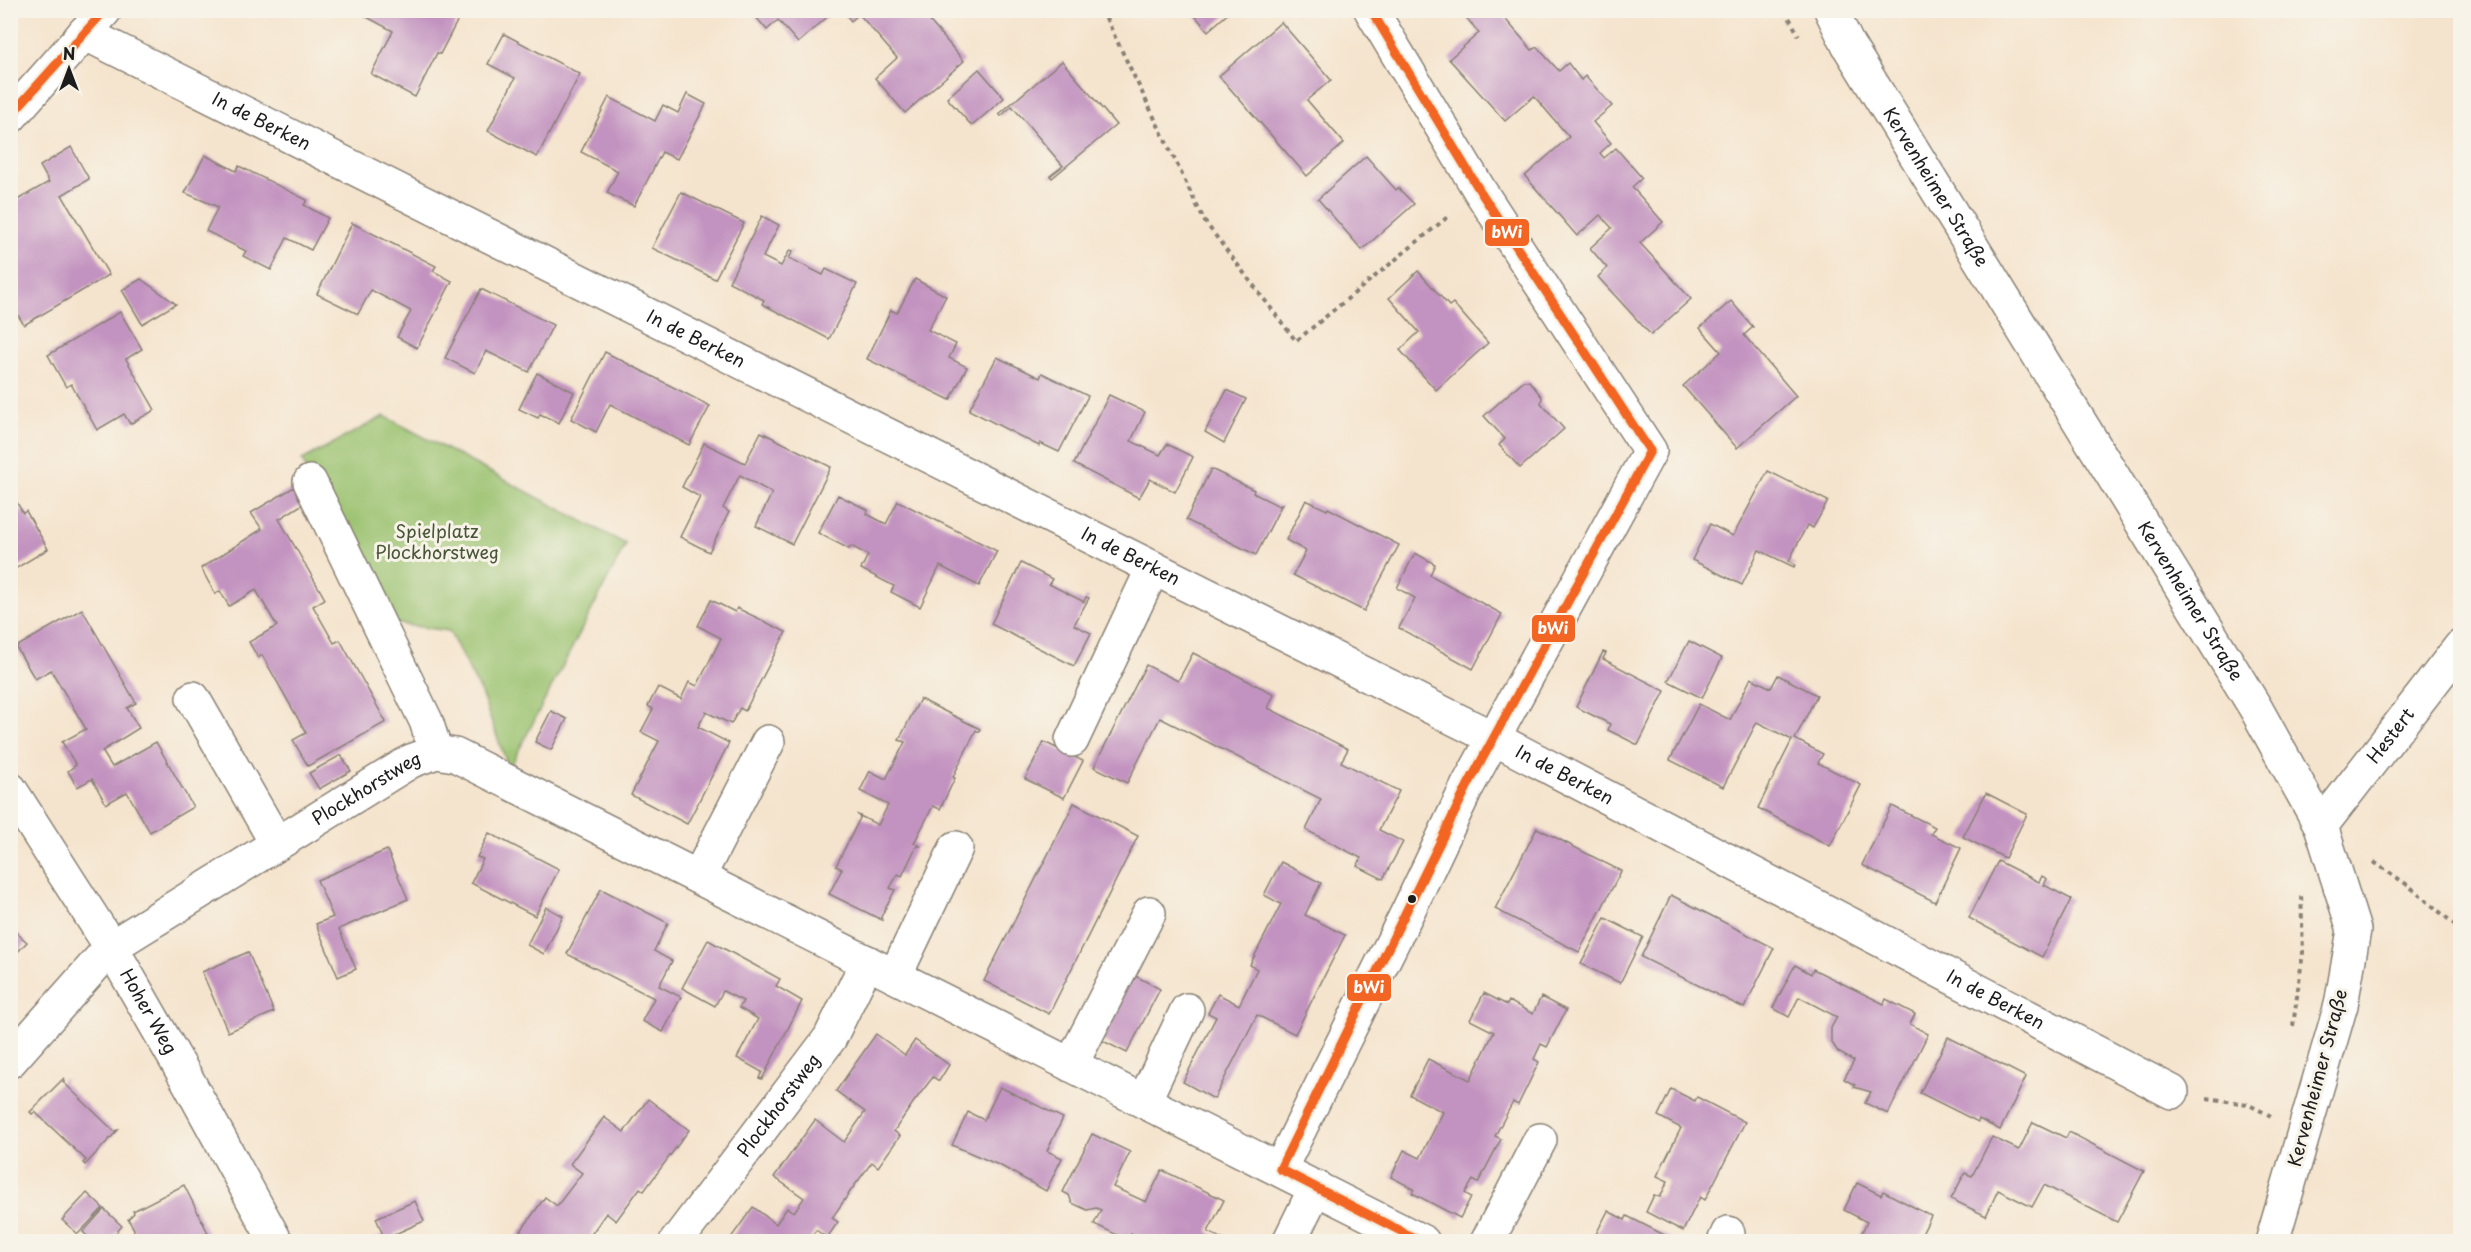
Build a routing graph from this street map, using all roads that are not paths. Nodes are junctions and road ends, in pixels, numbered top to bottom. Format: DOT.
graph roads {
  1 [pos="1371,10"];
  2 [pos="1831,10"];
  3 [pos="95,22"];
  4 [pos="10,117"];
  5 [pos="310,482"];
  6 [pos="1153,568"];
  7 [pos="2460,647"];
  8 [pos="194,698"];
  9 [pos="1495,739"];
  10 [pos="1072,740"];
  11 [pos="768,742"];
  12 [pos="436,752"];
  13 [pos="10,789"];
  14 [pos="2321,826"];
  15 [pos="277,844"];
  16 [pos="956,848"];
  17 [pos="699,876"];
  18 [pos="1149,913"];
  19 [pos="111,947"];
  20 [pos="881,969"];
  21 [pos="1187,1010"];
  22 [pos="10,1060"];
  23 [pos="1071,1065"];
  24 [pos="2172,1092"];
  25 [pos="1144,1101"];
  26 [pos="1540,1140"];
  27 [pos="1280,1169"];
  28 [pos="1316,1187"];
  29 [pos="276,1242"];
  30 [pos="676,1242"];
  31 [pos="1289,1242"];
  32 [pos="1423,1242"];
  33 [pos="1487,1242"];
  34 [pos="2272,1242"];
  1 -- 9 [label="street"];
  2 -- 14 [label="street, Kervenheimer Straße"];
  3 -- 4 [label="street"];
  3 -- 6 [label="street, In de Berken"];
  5 -- 12 [label="street"];
  6 -- 9 [label="street, In de Berken"];
  6 -- 10 [label="street"];
  7 -- 14 [label="street, Hestert"];
  8 -- 15 [label="street"];
  9 -- 24 [label="street, In de Berken"];
  9 -- 27 [label="street"];
  11 -- 17 [label="street"];
  12 -- 15 [label="street, Plockhorstweg"];
  12 -- 17 [label="street, Plockhorstweg"];
  13 -- 19 [label="street, Hoher Weg"];
  14 -- 34 [label="street, Kervenheimer Straße"];
  15 -- 19 [label="street, Plockhorstweg"];
  16 -- 20 [label="street"];
  17 -- 20 [label="street, Plockhorstweg"];
  18 -- 23 [label="street"];
  19 -- 22 [label="street, Plockhorstweg"];
  19 -- 29 [label="street, Hoher Weg"];
  20 -- 23 [label="street, Plockhorstweg"];
  20 -- 30 [label="street, Plockhorstweg"];
  21 -- 25 [label="street"];
  23 -- 25 [label="street, Plockhorstweg"];
  25 -- 27 [label="street, Plockhorstweg"];
  26 -- 33 [label="street"];
  27 -- 28 [label="street, Plockhorstweg"];
  28 -- 31 [label="street"];
  28 -- 32 [label="street, Plockhorstweg"];
}
